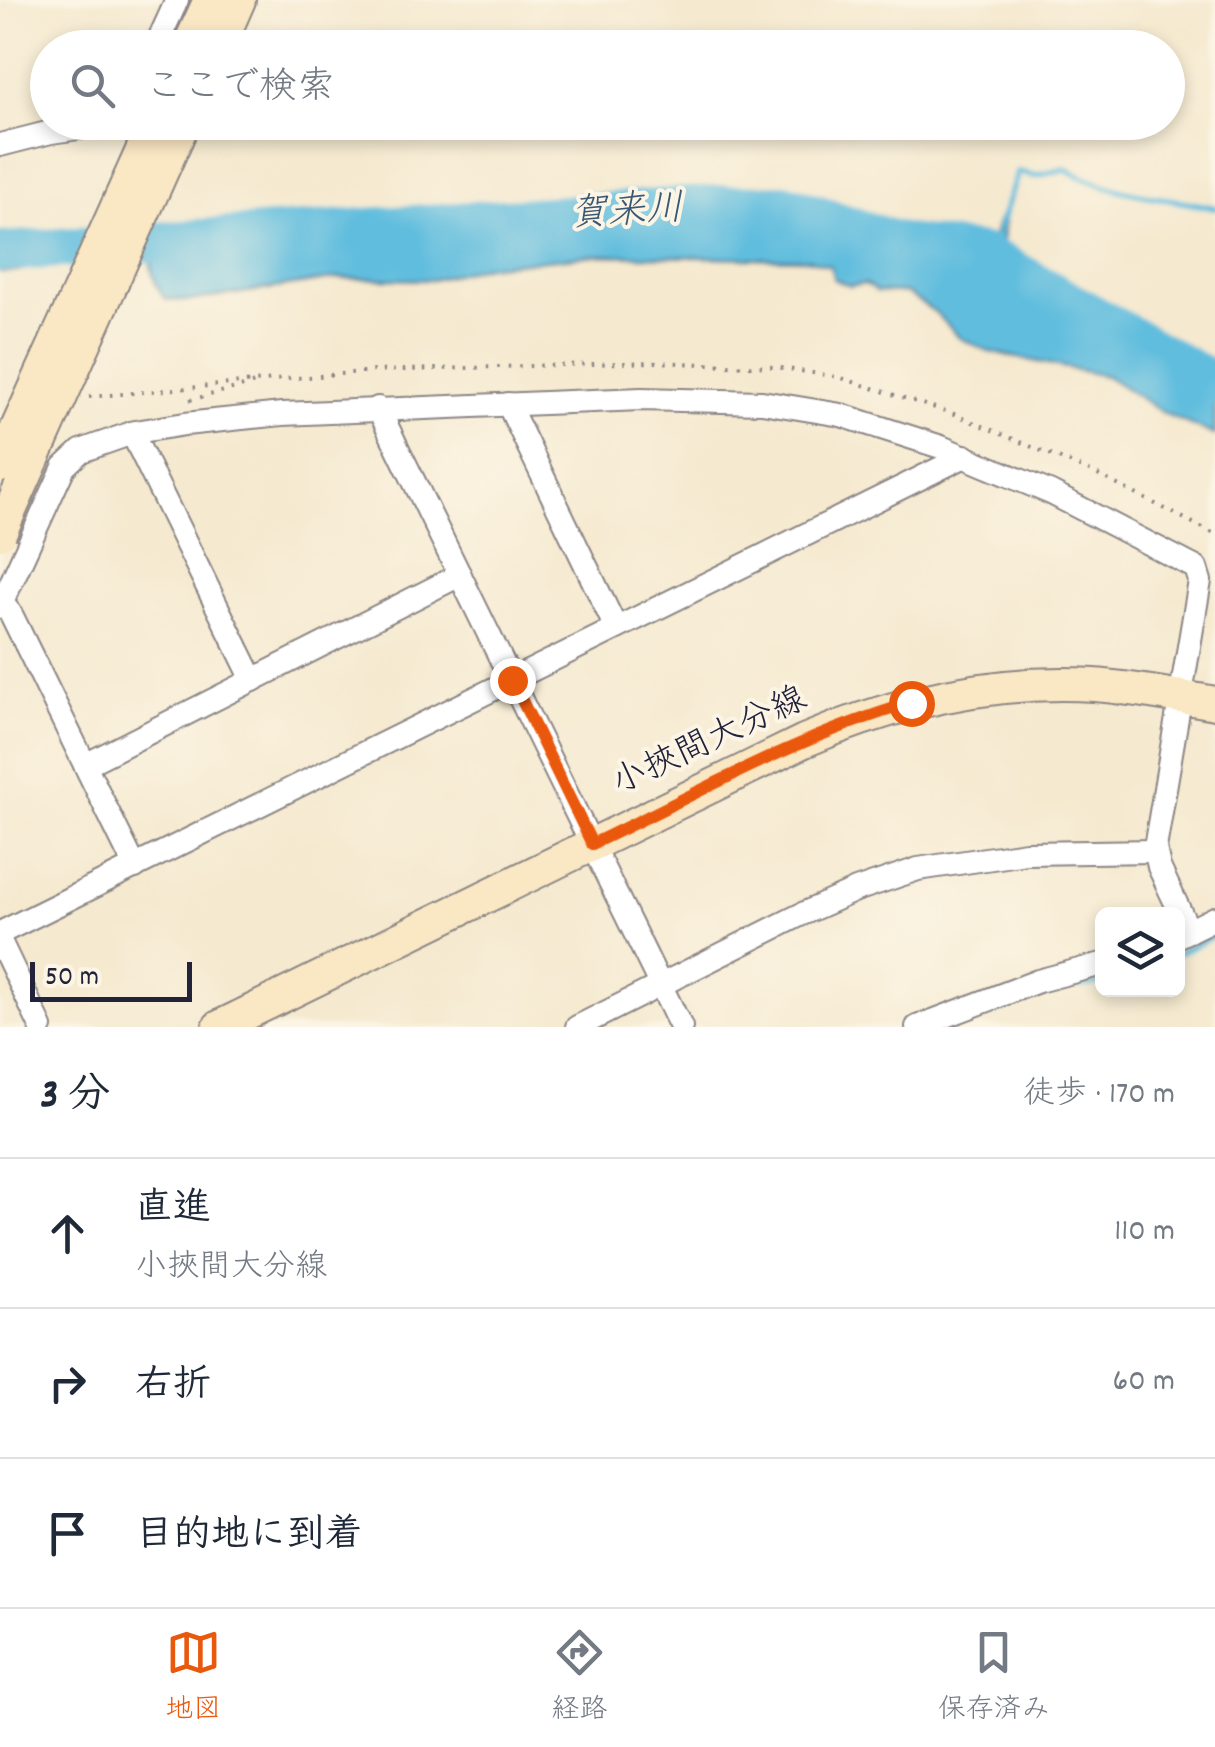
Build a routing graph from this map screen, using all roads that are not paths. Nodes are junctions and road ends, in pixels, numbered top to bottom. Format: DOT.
graph roads {
  1 [pos="177,0"];
  2 [pos="210,0"];
  3 [pos="239,0"];
  4 [pos="163,30"];
  5 [pos="196,30"];
  6 [pos="226,30"];
  7 [pos="30,137"];
  8 [pos="146,140"];
  9 [pos="176,140"];
  10 [pos="0,145"];
  11 [pos="508,404"];
  12 [pos="378,408"];
  13 [pos="132,433"];
  14 [pos="965,456"];
  15 [pos="0,466"];
  16 [pos="0,533"];
  17 [pos="460,575"];
  18 [pos="1,605"];
  19 [pos="616,628"];
  20 [pos="253,680"];
  21 [pos="512,680"];
  22 [pos="1180,697"];
  23 [pos="1215,703"];
  24 [pos="85,766"];
  25 [pos="592,844"];
  26 [pos="1155,851"];
  27 [pos="134,866"];
  28 [pos="1173,907"];
  29 [pos="1215,918"];
  30 [pos="0,933"];
  31 [pos="1185,933"];
  32 [pos="0,942"];
  33 [pos="1095,966"];
  34 [pos="660,985"];
  35 [pos="42,1027"];
  36 [pos="218,1027"];
  37 [pos="577,1027"];
  38 [pos="681,1027"];
  39 [pos="917,1027"];
  1 -- 4 [label="street"];
  2 -- 5 [label="main road"];
  3 -- 6 [label="main road"];
  7 -- 10 [label="street"];
  8 -- 15 [label="main road, bridge"];
  9 -- 16 [label="main road, bridge"];
  11 -- 12 [label="street"];
  11 -- 14 [label="street"];
  11 -- 19 [label="street"];
  12 -- 13 [label="street"];
  12 -- 17 [label="street"];
  13 -- 18 [label="street"];
  13 -- 20 [label="street"];
  14 -- 19 [label="street"];
  14 -- 22 [label="street"];
  17 -- 20 [label="street"];
  17 -- 21 [label="street"];
  18 -- 24 [label="street"];
  19 -- 21 [label="street"];
  20 -- 24 [label="street"];
  21 -- 25 [label="street"];
  21 -- 27 [label="street"];
  22 -- 23 [label="main road, 小挾間大分線"];
  22 -- 25 [label="main road, 小挾間大分線"];
  22 -- 26 [label="street"];
  24 -- 27 [label="street"];
  25 -- 34 [label="street"];
  25 -- 36 [label="main road, 小挾間大分線"];
  26 -- 28 [label="street"];
  26 -- 34 [label="street"];
  27 -- 30 [label="street"];
  29 -- 31 [label="street"];
  32 -- 35 [label="street"];
  33 -- 39 [label="street"];
  34 -- 37 [label="street"];
  34 -- 38 [label="street"];
}
